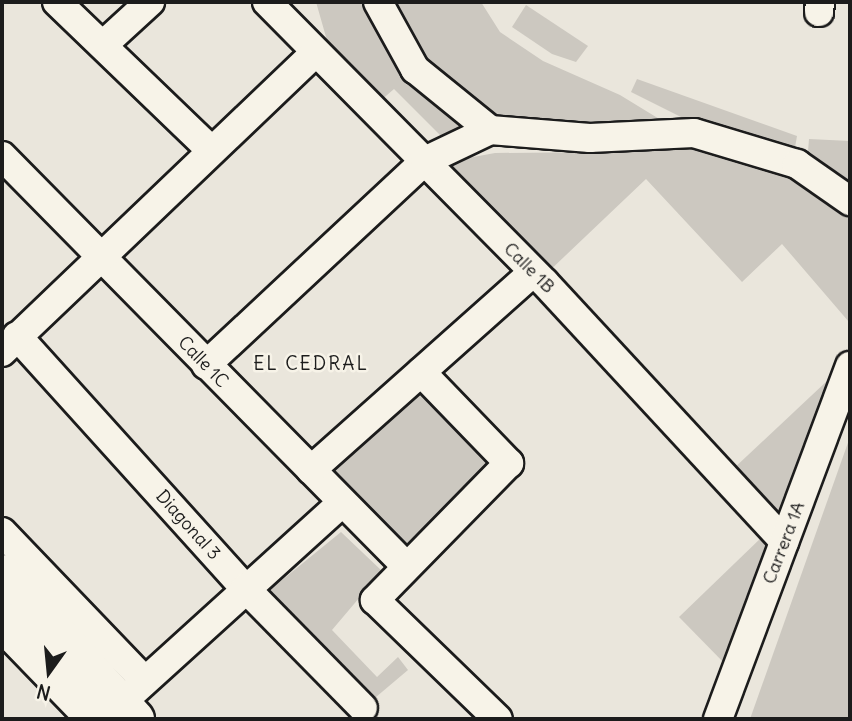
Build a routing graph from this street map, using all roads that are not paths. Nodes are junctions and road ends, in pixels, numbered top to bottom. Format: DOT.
graph roads {
  1 [pos="57,2"];
  2 [pos="150,2"];
  3 [pos="267,2"];
  4 [pos="378,2"];
  5 [pos="103,45"];
  6 [pos="316,52"];
  7 [pos="490,130"];
  8 [pos="211,150"];
  9 [pos="425,161"];
  10 [pos="7,171"];
  11 [pos="850,201"];
  12 [pos="100,256"];
  13 [pos="533,272"];
  14 [pos="9,344"];
  15 [pos="206,365"];
  16 [pos="850,366"];
  17 [pos="421,372"];
  18 [pos="311,470"];
  19 [pos="342,503"];
  20 [pos="2,532"];
  21 [pos="784,541"];
  22 [pos="406,566"];
  23 [pos="2,574"];
  24 [pos="245,588"];
  25 [pos="2,621"];
  26 [pos="124,705"];
  27 [pos="363,708"];
  28 [pos="498,719"];
  29 [pos="718,719"];
  1 -- 5 [label="street"];
  2 -- 5 [label="street"];
  3 -- 6 [label="street, Calle 1B"];
  4 -- 7 [label="street"];
  5 -- 8 [label="street"];
  6 -- 8 [label="street"];
  6 -- 9 [label="street, Calle 1B"];
  7 -- 9 [label="street"];
  7 -- 11 [label="street"];
  8 -- 12 [label="street"];
  9 -- 13 [label="street, Calle 1B"];
  9 -- 15 [label="street"];
  10 -- 12 [label="street, Calle 1C"];
  12 -- 14 [label="street"];
  12 -- 15 [label="street, Calle 1C"];
  13 -- 17 [label="street"];
  13 -- 21 [label="street, Calle 1B"];
  14 -- 24 [label="street, Diagonal 3"];
  15 -- 18 [label="street, Calle 1C"];
  16 -- 21 [label="street, Carrera 1A"];
  17 -- 18 [label="street"];
  17 -- 22 [label="street"];
  18 -- 19 [label="street, Calle 1C"];
  19 -- 22 [label="street, Calle 1C"];
  19 -- 24 [label="street"];
  20 -- 26 [label="street"];
  21 -- 29 [label="street, Carrera 1A"];
  22 -- 28 [label="street"];
  23 -- 26 [label="main road"];
  24 -- 26 [label="street"];
  24 -- 27 [label="street, Diagonal 3"];
  25 -- 26 [label="main road"];
}
